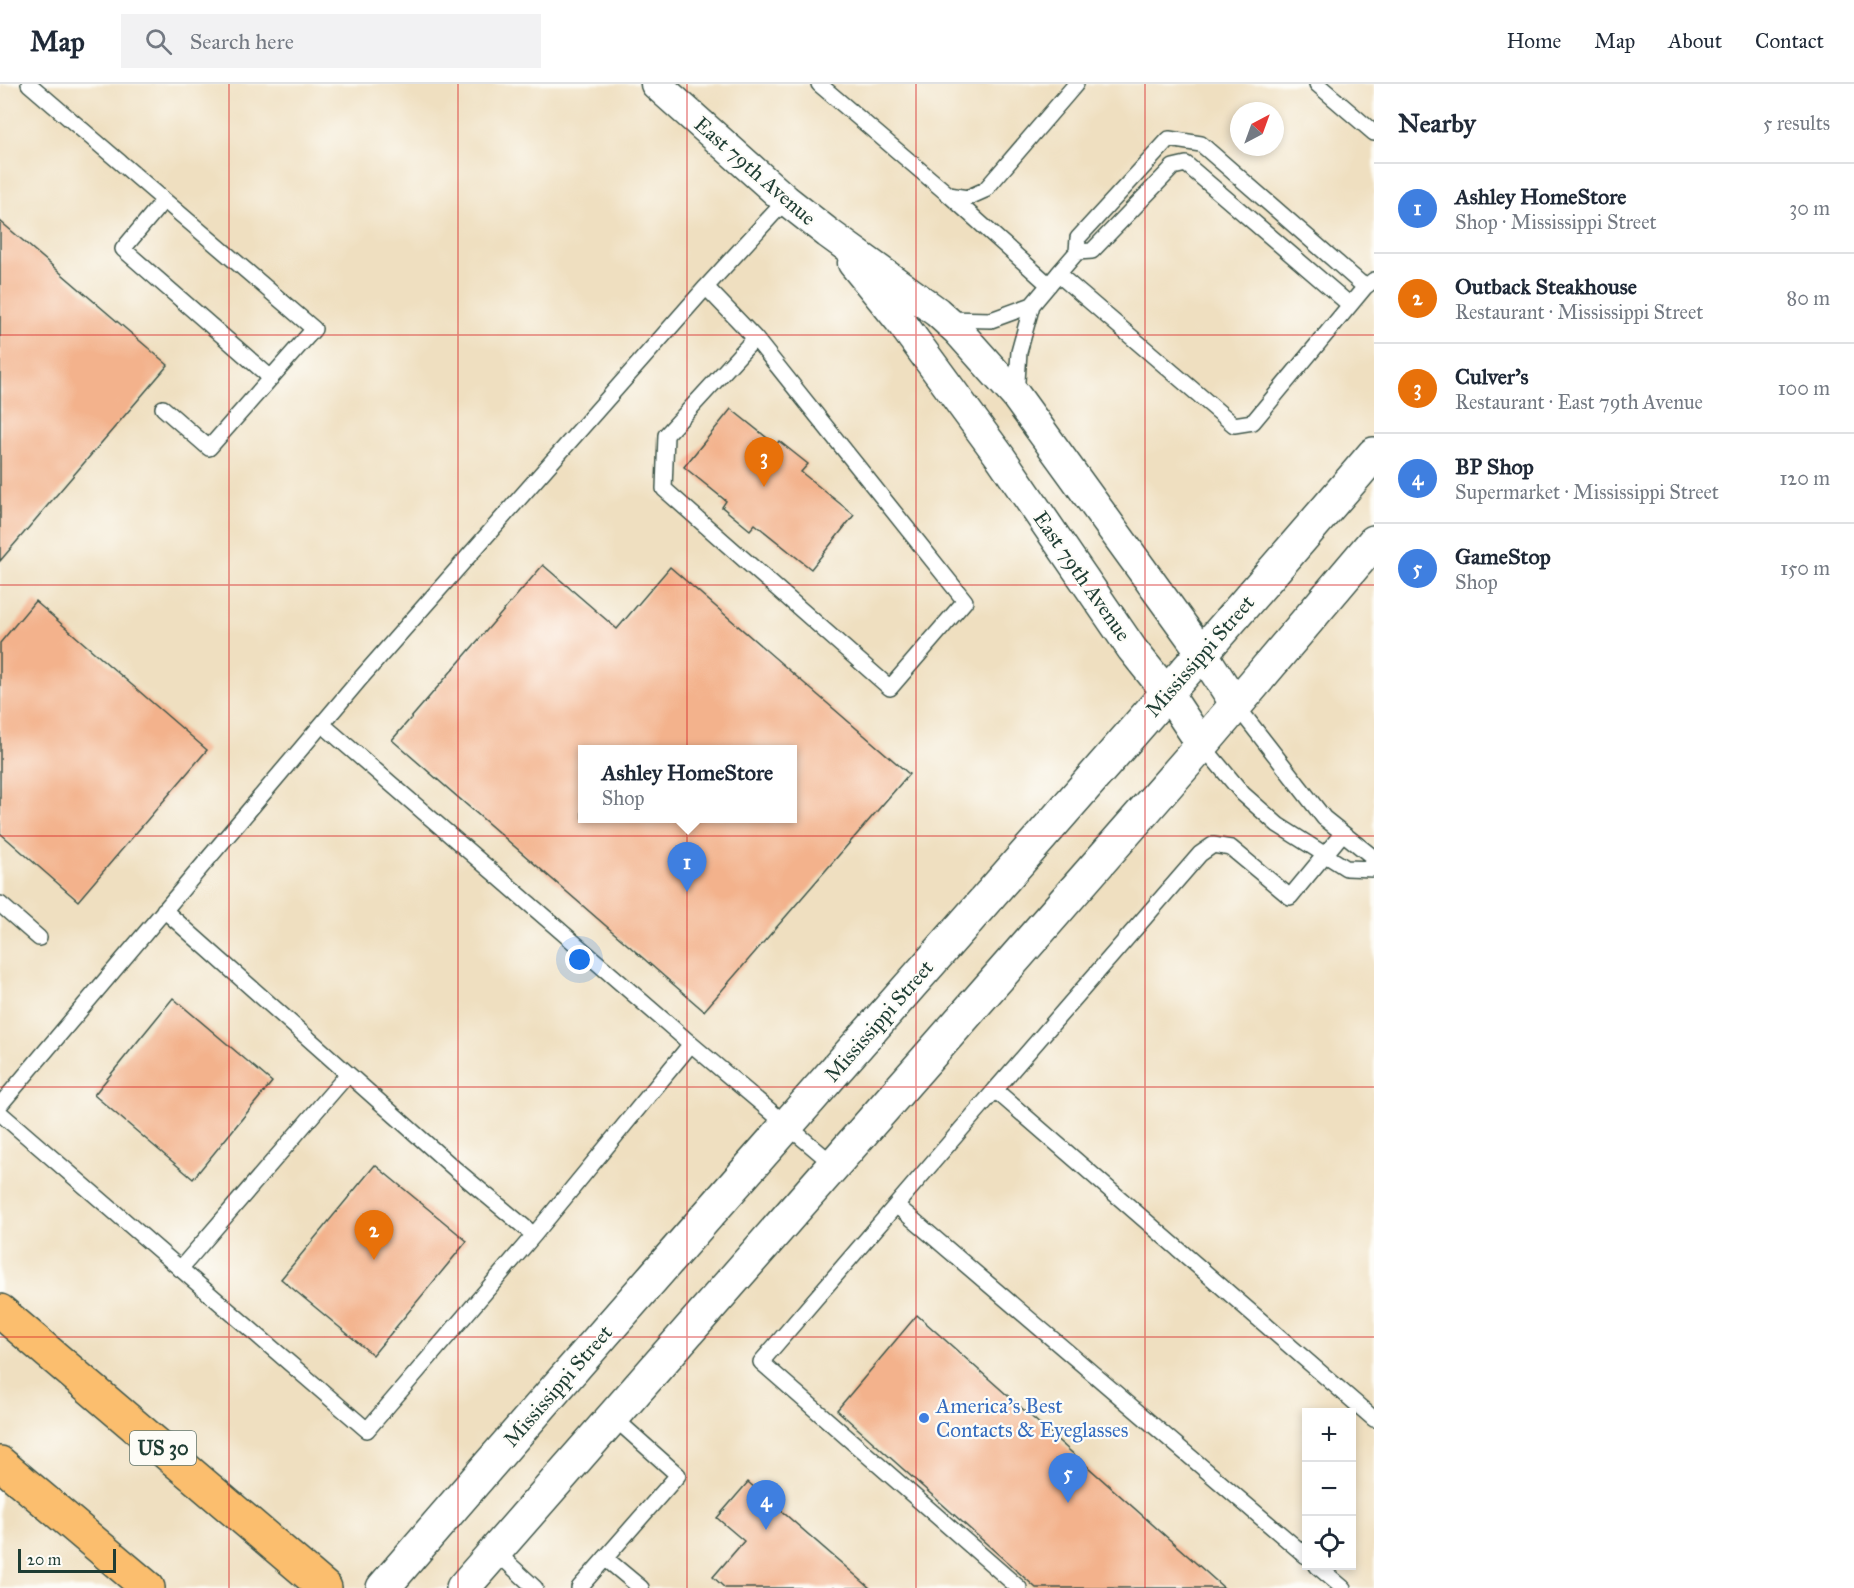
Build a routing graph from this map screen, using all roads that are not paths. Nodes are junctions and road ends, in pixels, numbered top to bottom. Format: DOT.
graph roads {
  1 [pos="28,84"];
  2 [pos="656,84"];
  3 [pos="819,84"];
  4 [pos="1076,84"];
  5 [pos="1317,84"];
  6 [pos="1374,133"];
  7 [pos="949,195"];
  8 [pos="164,200"];
  9 [pos="786,200"];
  10 [pos="828,233"];
  11 [pos="1077,252"];
  12 [pos="1053,280"];
  13 [pos="1369,283"];
  14 [pos="706,287"];
  15 [pos="1032,305"];
  16 [pos="1350,305"];
  17 [pos="945,319"];
  18 [pos="755,338"];
  19 [pos="271,378"];
  20 [pos="1016,396"];
  21 [pos="163,408"];
  22 [pos="1374,454"];
  23 [pos="1374,542"];
  24 [pos="1203,654"];
  25 [pos="1168,694"];
  26 [pos="1236,705"];
  27 [pos="322,724"];
  28 [pos="1203,745"];
  29 [pos="1342,834"];
  30 [pos="1325,855"];
  31 [pos="1374,858"];
  32 [pos="1374,868"];
  33 [pos="0,904"];
  34 [pos="164,910"];
  35 [pos="39,938"];
  36 [pos="691,1044"];
  37 [pos="348,1074"];
  38 [pos="995,1090"];
  39 [pos="0,1105"];
  40 [pos="0,1113"];
  41 [pos="787,1125"];
  42 [pos="834,1165"];
  43 [pos="896,1204"];
  44 [pos="534,1235"];
  45 [pos="180,1269"];
  46 [pos="0,1311"];
  47 [pos="613,1417"];
  48 [pos="1374,1419"];
  49 [pos="0,1463"];
  50 [pos="495,1551"];
  51 [pos="1302,1554"];
  52 [pos="605,1558"];
  53 [pos="1322,1570"];
  54 [pos="148,1588"];
  55 [pos="325,1588"];
  56 [pos="383,1588"];
  57 [pos="463,1588"];
  58 [pos="534,1588"];
  59 [pos="579,1588"];
  60 [pos="640,1588"];
  61 [pos="1019,1588"];
  62 [pos="1343,1588"];
  1 -- 8 [label="lane"];
  2 -- 9 [label="street, East 79th Avenue"];
  3 -- 7 [label="lane"];
  4 -- 7 [label="lane"];
  5 -- 6 [label="lane"];
  7 -- 12 [label="lane"];
  8 -- 19 [label="lane"];
  8 -- 19 [label="lane"];
  9 -- 10 [label="street, East 79th Avenue"];
  9 -- 14 [label="lane"];
  10 -- 17 [label="street, East 79th Avenue"];
  10 -- 25 [label="street, East 79th Avenue"];
  11 -- 12 [label="lane"];
  11 -- 13 [label="lane"];
  11 -- 16 [label="lane"];
  12 -- 15 [label="lane"];
  12 -- 16 [label="lane"];
  13 -- 16 [label="lane"];
  14 -- 18 [label="lane"];
  14 -- 27 [label="lane"];
  15 -- 17 [label="lane"];
  15 -- 20 [label="lane"];
  17 -- 20 [label="street, East 79th Avenue"];
  18 -- 18 [label="lane"];
  19 -- 21 [label="lane"];
  20 -- 24 [label="street, East 79th Avenue"];
  22 -- 24 [label="street, Mississippi Street"];
  23 -- 26 [label="street"];
  24 -- 25 [label="street, Mississippi Street"];
  24 -- 26 [label="street, East 79th Avenue"];
  25 -- 28 [label="street, East 79th Avenue"];
  25 -- 41 [label="street, Mississippi Street"];
  26 -- 28 [label="street"];
  26 -- 29 [label="lane, East 79th Avenue"];
  27 -- 34 [label="lane"];
  27 -- 36 [label="lane"];
  28 -- 30 [label="lane, East 79th Avenue"];
  28 -- 42 [label="street"];
  29 -- 30 [label="lane"];
  29 -- 31 [label="lane, East 79th Avenue"];
  30 -- 32 [label="lane, East 79th Avenue"];
  30 -- 38 [label="lane"];
  33 -- 35 [label="lane"];
  34 -- 37 [label="lane"];
  34 -- 39 [label="lane"];
  36 -- 41 [label="lane"];
  36 -- 44 [label="lane"];
  37 -- 44 [label="lane"];
  37 -- 45 [label="lane"];
  38 -- 43 [label="lane"];
  38 -- 48 [label="lane"];
  40 -- 45 [label="lane"];
  41 -- 42 [label="lane"];
  41 -- 56 [label="street, Mississippi Street"];
  42 -- 47 [label="street"];
  43 -- 51 [label="lane"];
  43 -- 61 [label="lane"];
  44 -- 45 [label="lane"];
  46 -- 55 [label="highway, US 30"];
  47 -- 50 [label="street"];
  47 -- 52 [label="lane"];
  49 -- 54 [label="highway"];
  50 -- 57 [label="street"];
  50 -- 58 [label="lane"];
  52 -- 59 [label="lane"];
  52 -- 60 [label="lane"];
  53 -- 62 [label="lane"];
}
